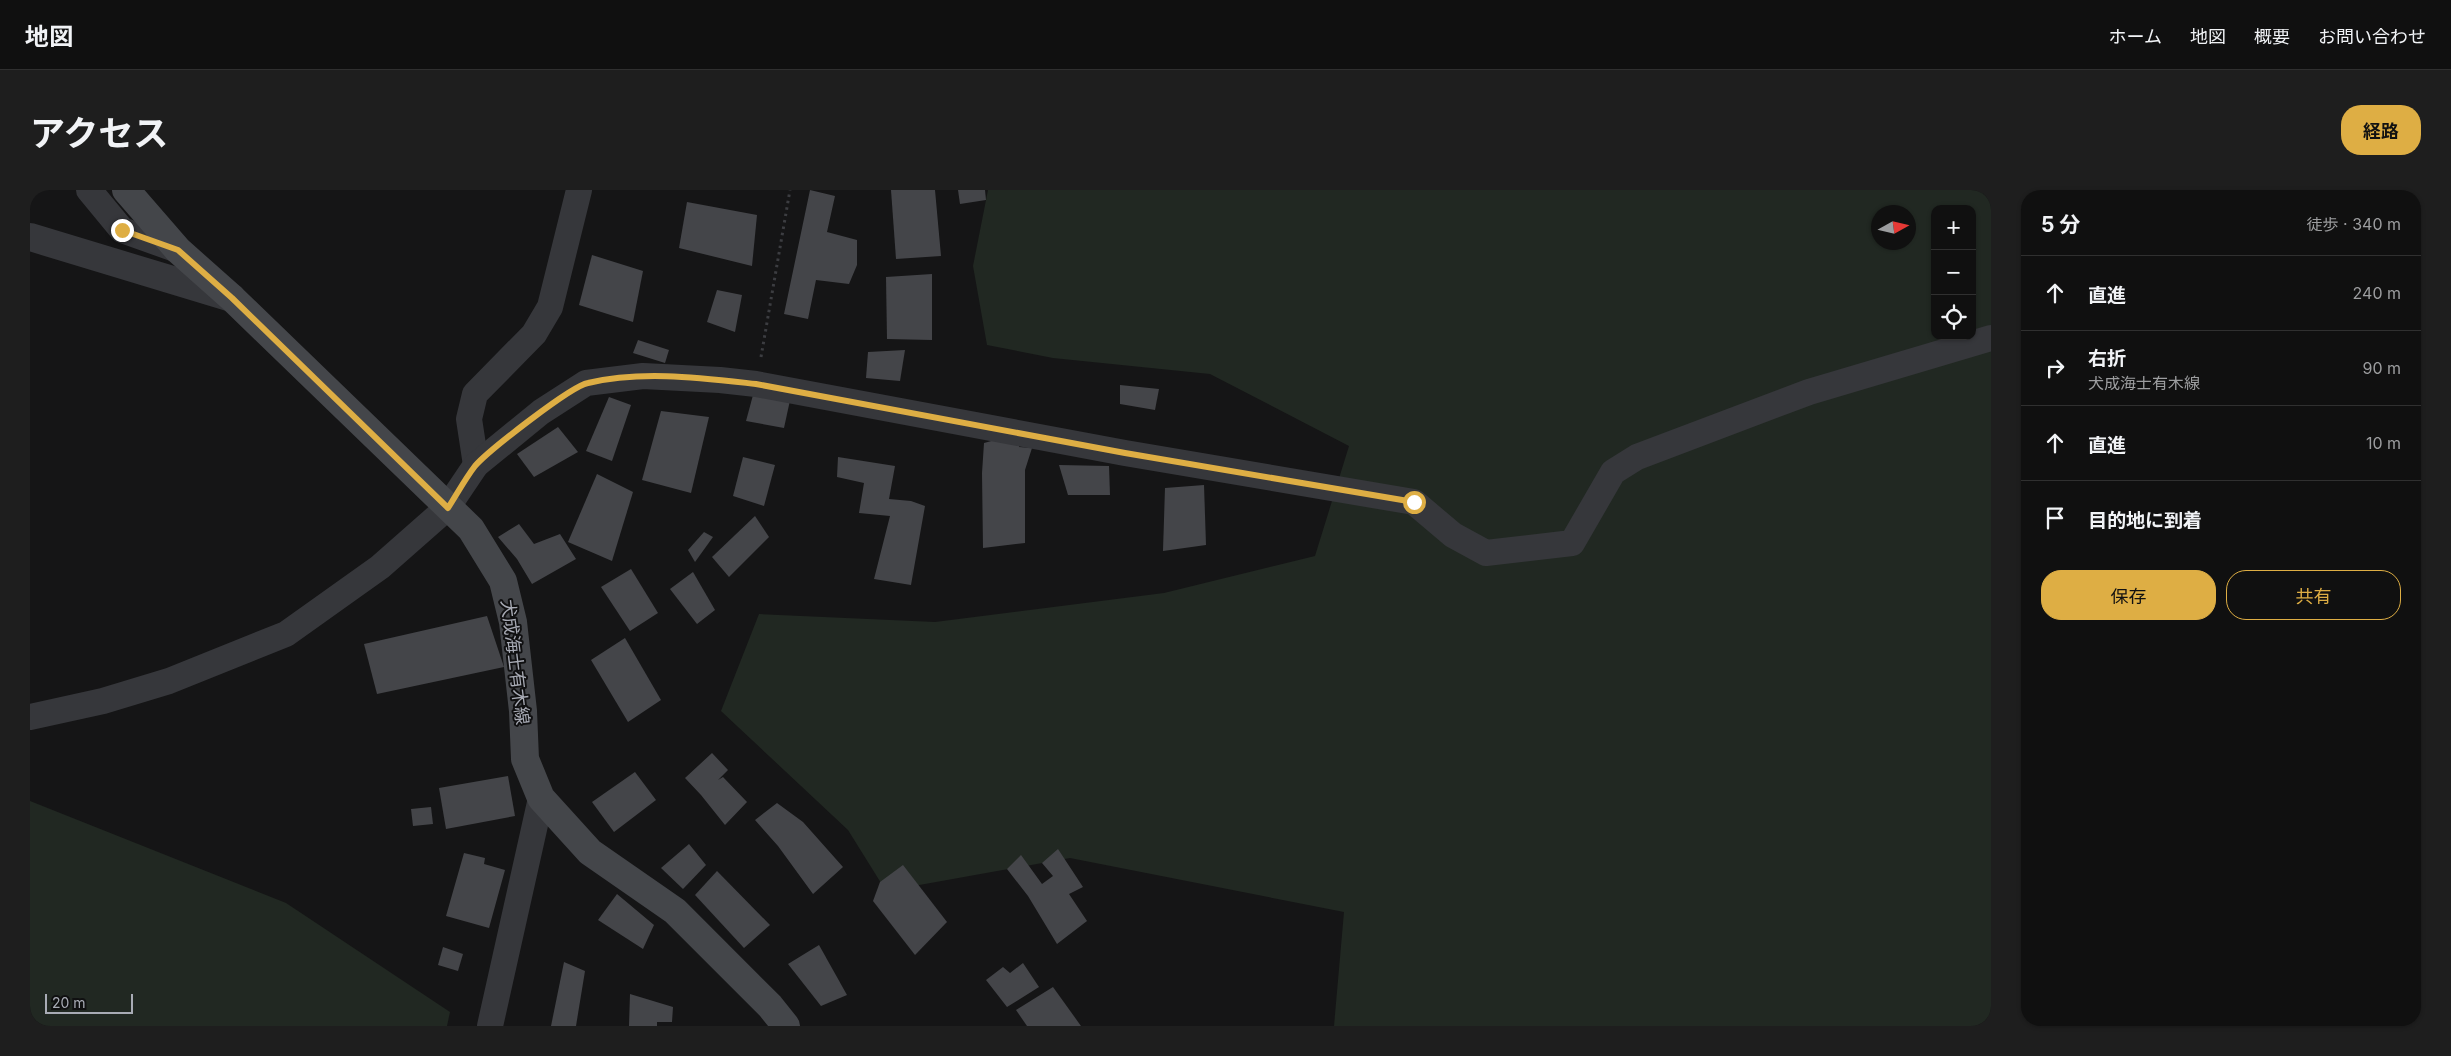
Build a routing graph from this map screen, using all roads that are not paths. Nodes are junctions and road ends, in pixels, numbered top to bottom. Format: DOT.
graph roads {
  1 [pos="88,190"];
  2 [pos="126,190"];
  3 [pos="578,190"];
  4 [pos="30,237"];
  5 [pos="178,250"];
  6 [pos="232,298"];
  7 [pos="1991,338"];
  8 [pos="476,465"];
  9 [pos="448,508"];
  10 [pos="30,717"];
  11 [pos="541,798"];
  12 [pos="490,1026"];
  13 [pos="786,1026"];
  1 -- 5 [label="street"];
  2 -- 5 [label="main road, 犬成海士有木線"];
  3 -- 8 [label="street"];
  4 -- 6 [label="street"];
  5 -- 6 [label="main road, 犬成海士有木線"];
  6 -- 9 [label="main road, 犬成海士有木線"];
  7 -- 8 [label="street"];
  8 -- 9 [label="street"];
  9 -- 10 [label="street"];
  9 -- 11 [label="main road, 犬成海士有木線"];
  11 -- 12 [label="street"];
  11 -- 13 [label="main road, 犬成海士有木線"];
}
